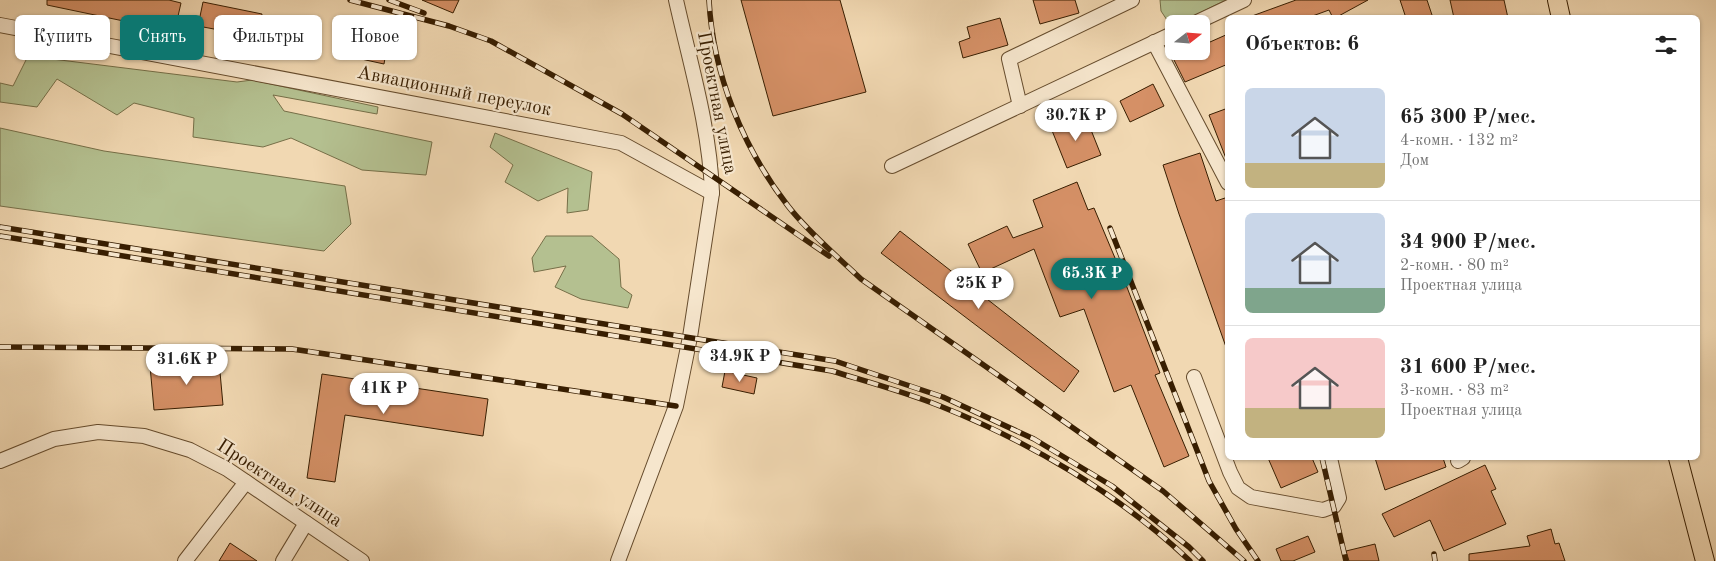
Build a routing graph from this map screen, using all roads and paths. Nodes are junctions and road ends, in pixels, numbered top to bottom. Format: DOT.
graph roads {
  1 [pos="676,0"];
  2 [pos="1132,0"];
  3 [pos="1244,0"];
  4 [pos="1557,0"];
  5 [pos="1560,15"];
  6 [pos="1210,16"];
  7 [pos="0,25"];
  8 [pos="1165,37"];
  9 [pos="1154,42"];
  10 [pos="1020,106"];
  11 [pos="892,166"];
  12 [pos="1225,177"];
  13 [pos="712,193"];
  14 [pos="1194,377"];
  15 [pos="1225,459"];
  16 [pos="1225,460"];
  17 [pos="1330,460"];
  18 [pos="1679,460"];
  19 [pos="0,461"];
  20 [pos="246,482"];
  21 [pos="306,523"];
  22 [pos="185,561"];
  23 [pos="283,561"];
  24 [pos="362,561"];
  25 [pos="618,561"];
  26 [pos="1706,561"];
  1 -- 13 [label="street, Проектная улица"];
  2 -- 10 [label="street"];
  3 -- 6 [label="street"];
  4 -- 5 [label="main road"];
  7 -- 13 [label="street, Авиационный переулок"];
  8 -- 9 [label="street"];
  9 -- 10 [label="street"];
  9 -- 12 [label="street"];
  10 -- 11 [label="street"];
  13 -- 25 [label="street, Проектная улица"];
  14 -- 15 [label="street"];
  16 -- 17 [label="street"];
  18 -- 26 [label="main road"];
  19 -- 20 [label="street, Проектная улица"];
  20 -- 21 [label="street, Проектная улица"];
  20 -- 22 [label="street"];
  21 -- 23 [label="street"];
  21 -- 24 [label="street, Проектная улица"];
}
